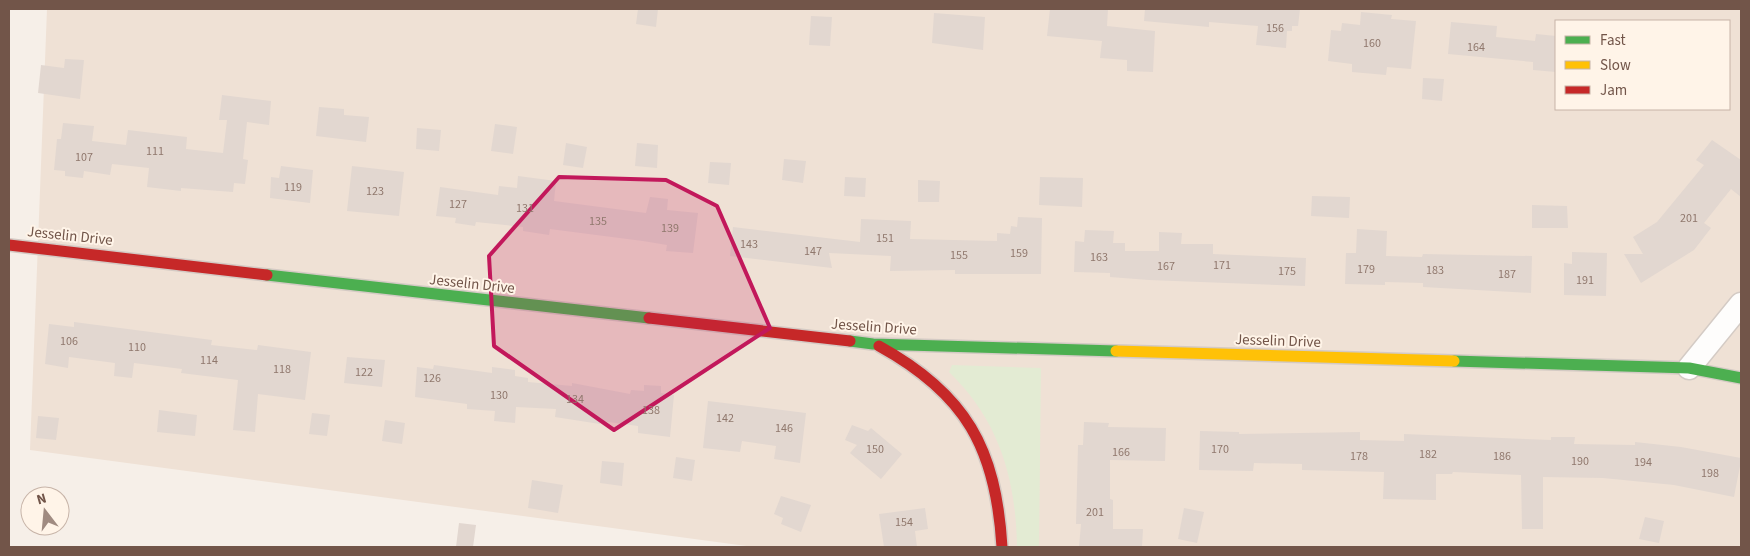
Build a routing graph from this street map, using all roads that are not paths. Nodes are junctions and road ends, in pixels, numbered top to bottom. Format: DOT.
graph roads {
  1 [pos="9,245"];
  2 [pos="1741,304"];
  3 [pos="873,344"];
  4 [pos="1689,368"];
  5 [pos="1741,378"];
  6 [pos="1002,547"];
  1 -- 3 [label="street, Jesselin Drive"];
  2 -- 4 [label="street"];
  3 -- 4 [label="street, Jesselin Drive"];
  3 -- 6 [label="street"];
  4 -- 5 [label="street, Jesselin Drive"];
}
